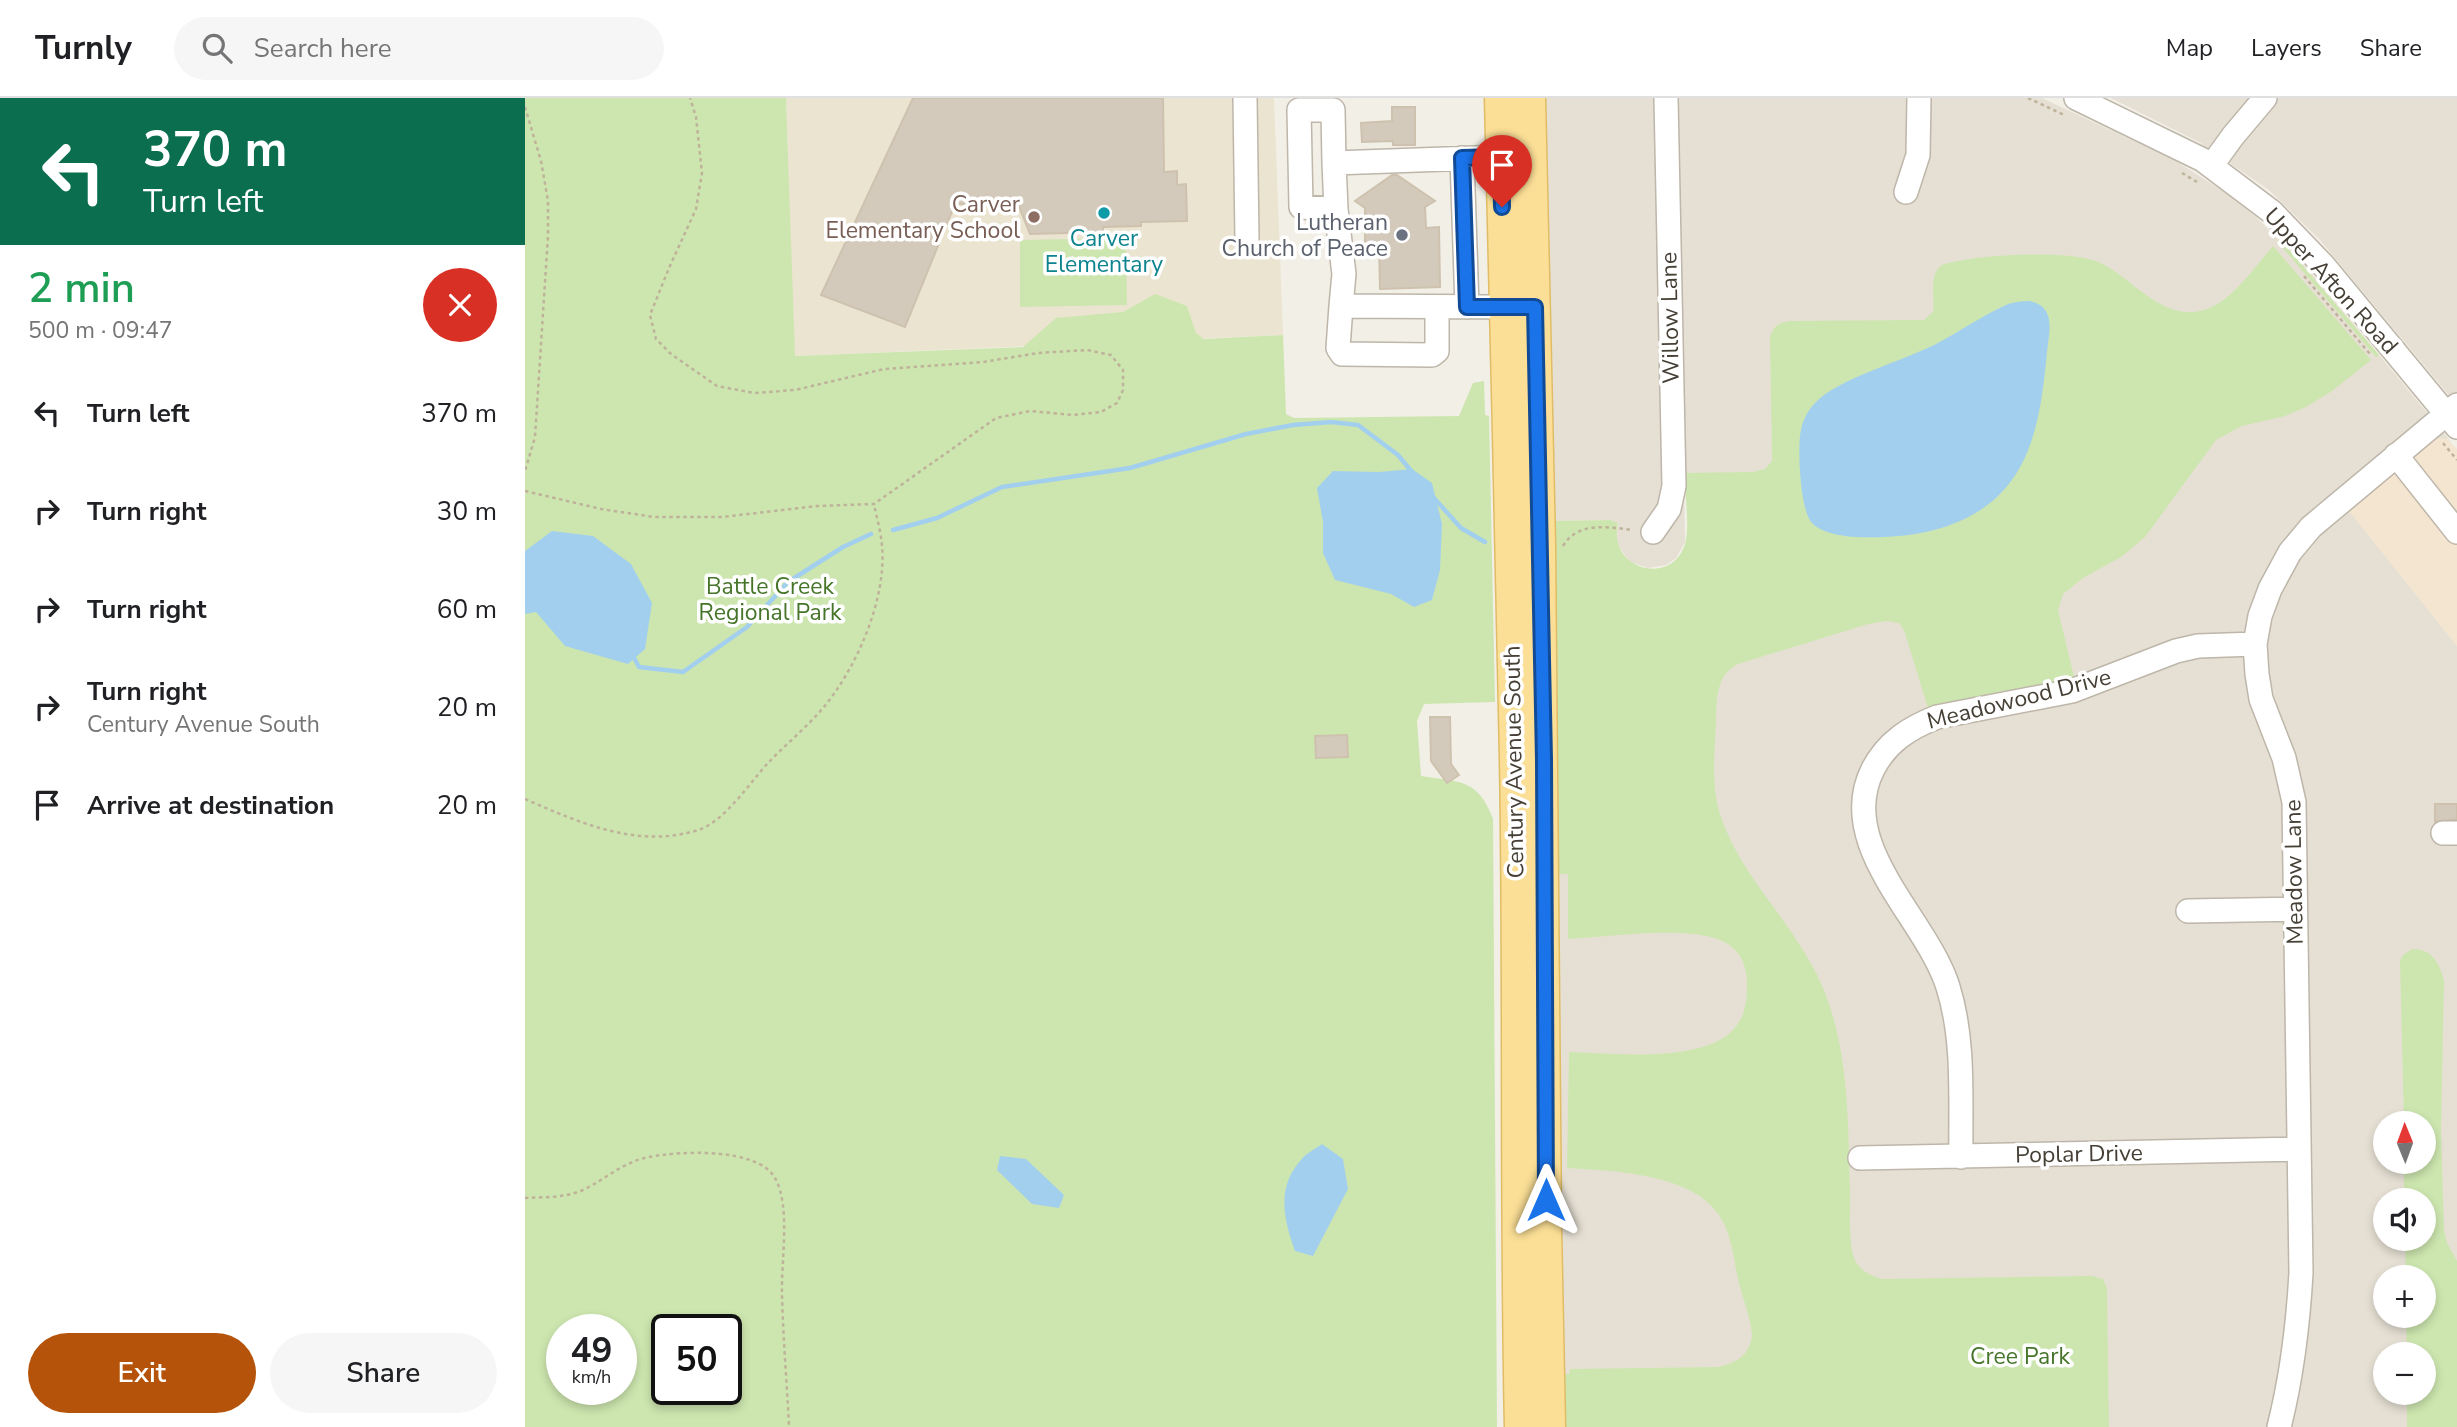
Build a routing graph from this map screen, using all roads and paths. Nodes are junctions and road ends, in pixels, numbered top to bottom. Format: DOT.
graph roads {
  1 [pos="690,98"];
  2 [pos="1245,98"];
  3 [pos="1500,98"];
  4 [pos="1530,98"];
  5 [pos="1665,98"];
  6 [pos="1919,98"];
  7 [pos="2028,98"];
  8 [pos="2265,98"];
  9 [pos="1333,104"];
  10 [pos="525,107"];
  11 [pos="2076,109"];
  12 [pos="1501,157"];
  13 [pos="1462,158"];
  14 [pos="1335,163"];
  15 [pos="2178,170"];
  16 [pos="2205,174"];
  17 [pos="1906,192"];
  18 [pos="1336,209"];
  19 [pos="1247,240"];
  20 [pos="2297,267"];
  21 [pos="1341,306"];
  22 [pos="1437,307"];
  23 [pos="1467,307"];
  24 [pos="1535,307"];
  25 [pos="1504,308"];
  26 [pos="2375,360"];
  27 [pos="2448,418"];
  28 [pos="2396,455"];
  29 [pos="2457,460"];
  30 [pos="525,471"];
  31 [pos="525,491"];
  32 [pos="874,504"];
  33 [pos="1653,532"];
  34 [pos="2457,532"];
  35 [pos="1560,553"];
  36 [pos="2255,644"];
  37 [pos="525,799"];
  38 [pos="2295,909"];
  39 [pos="2188,911"];
  40 [pos="2298,1149"];
  41 [pos="1961,1157"];
  42 [pos="1860,1158"];
  43 [pos="525,1198"];
  44 [pos="789,1427"];
  45 [pos="1520,1427"];
  46 [pos="1550,1427"];
  47 [pos="2279,1427"];
  1 -- 32 [label="path"];
  2 -- 19 [label="street"];
  3 -- 12 [label="main road, Century Avenue South"];
  4 -- 24 [label="main road, Century Avenue South"];
  5 -- 33 [label="street, Willow Lane"];
  6 -- 17 [label="street"];
  7 -- 11 [label="path"];
  8 -- 16 [label="street"];
  9 -- 14 [label="street"];
  9 -- 18 [label="street"];
  10 -- 30 [label="path"];
  11 -- 16 [label="street, Upper Afton Road"];
  12 -- 13 [label="street"];
  12 -- 25 [label="main road, Century Avenue South"];
  13 -- 14 [label="street"];
  13 -- 23 [label="street"];
  14 -- 18 [label="street"];
  15 -- 16 [label="path"];
  16 -- 27 [label="street, Upper Afton Road"];
  18 -- 21 [label="street"];
  20 -- 26 [label="path"];
  21 -- 22 [label="street"];
  21 -- 22 [label="street"];
  22 -- 23 [label="street"];
  23 -- 25 [label="street"];
  24 -- 25 [label="street"];
  24 -- 46 [label="main road, Century Avenue South"];
  25 -- 45 [label="main road, Century Avenue South"];
  27 -- 28 [label="street, Meadow Lane"];
  27 -- 29 [label="path"];
  28 -- 34 [label="street"];
  28 -- 36 [label="street, Meadow Lane"];
  31 -- 32 [label="path"];
  32 -- 37 [label="path"];
  33 -- 35 [label="path"];
  36 -- 38 [label="street, Meadow Lane"];
  36 -- 41 [label="street, Meadowood Drive"];
  38 -- 39 [label="street"];
  38 -- 40 [label="street, Meadow Lane"];
  40 -- 41 [label="street, Poplar Drive"];
  40 -- 47 [label="street, Meadow Lane"];
  41 -- 42 [label="street, Poplar Drive"];
  43 -- 44 [label="path"];
}
